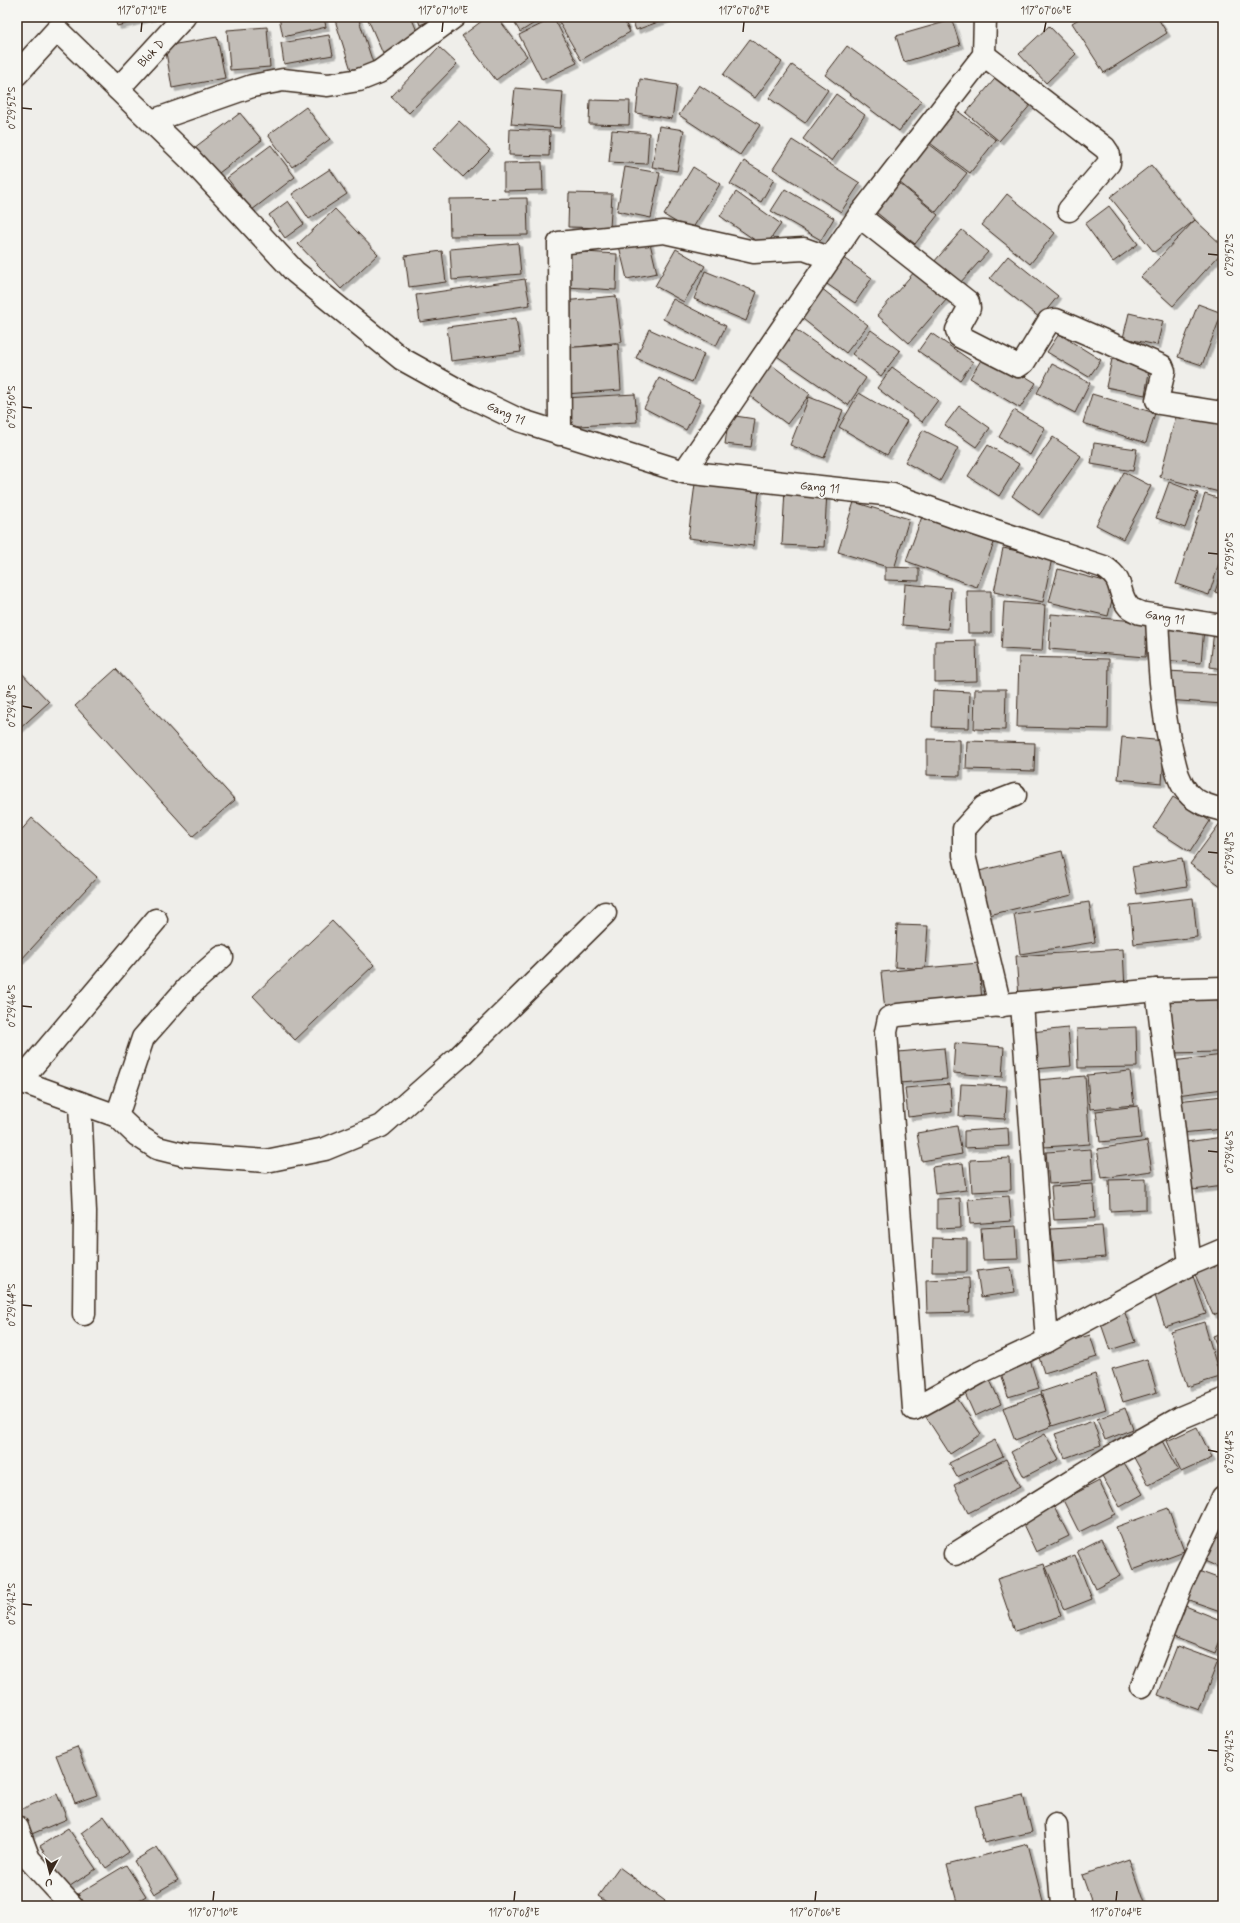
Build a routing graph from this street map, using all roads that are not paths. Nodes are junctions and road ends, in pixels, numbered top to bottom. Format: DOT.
graph roads {
  1 [pos="184,17"];
  2 [pos="454,17"];
  3 [pos="985,17"];
  4 [pos="62,23"];
  5 [pos="984,55"];
  6 [pos="17,74"];
  7 [pos="118,88"];
  8 [pos="152,121"];
  9 [pos="1069,210"];
  10 [pos="859,216"];
  11 [pos="829,258"];
  12 [pos="1223,413"];
  13 [pos="560,434"];
  14 [pos="684,472"];
  15 [pos="1157,617"];
  16 [pos="1223,626"];
  17 [pos="1015,795"];
  18 [pos="1223,810"];
  19 [pos="605,912"];
  20 [pos="156,920"];
  21 [pos="222,957"];
  22 [pos="1223,988"];
  23 [pos="1157,990"];
  24 [pos="1022,1004"];
  25 [pos="1000,1006"];
  26 [pos="18,1080"];
  27 [pos="80,1103"];
  28 [pos="117,1116"];
  29 [pos="1223,1250"];
  30 [pos="1190,1264"];
  31 [pos="84,1314"];
  32 [pos="1047,1341"];
  33 [pos="1223,1400"];
  34 [pos="1223,1497"];
  35 [pos="955,1554"];
  36 [pos="1142,1686"];
  37 [pos="1056,1825"];
  38 [pos="17,1827"];
  39 [pos="72,1906"];
  40 [pos="1062,1906"];
  1 -- 7 [label="street, Blok D"];
  2 -- 8 [label="street"];
  3 -- 5 [label="street"];
  4 -- 6 [label="street"];
  4 -- 7 [label="street, Gang 11"];
  5 -- 9 [label="street"];
  5 -- 10 [label="street"];
  7 -- 8 [label="street, Gang 11"];
  8 -- 13 [label="street, Gang 11"];
  10 -- 11 [label="street"];
  10 -- 12 [label="street"];
  11 -- 13 [label="street"];
  11 -- 14 [label="street"];
  13 -- 14 [label="street, Gang 11"];
  14 -- 15 [label="street, Gang 11"];
  15 -- 16 [label="street, Gang 11"];
  15 -- 18 [label="street"];
  17 -- 25 [label="street"];
  19 -- 28 [label="street"];
  20 -- 26 [label="street"];
  21 -- 28 [label="street"];
  22 -- 23 [label="street"];
  23 -- 24 [label="street"];
  23 -- 30 [label="street"];
  24 -- 25 [label="street"];
  24 -- 32 [label="street"];
  25 -- 32 [label="street"];
  26 -- 27 [label="street"];
  27 -- 28 [label="street"];
  27 -- 31 [label="street"];
  29 -- 30 [label="street"];
  30 -- 32 [label="street"];
  33 -- 35 [label="street"];
  34 -- 36 [label="street"];
  37 -- 40 [label="street"];
  38 -- 39 [label="street"];
}
